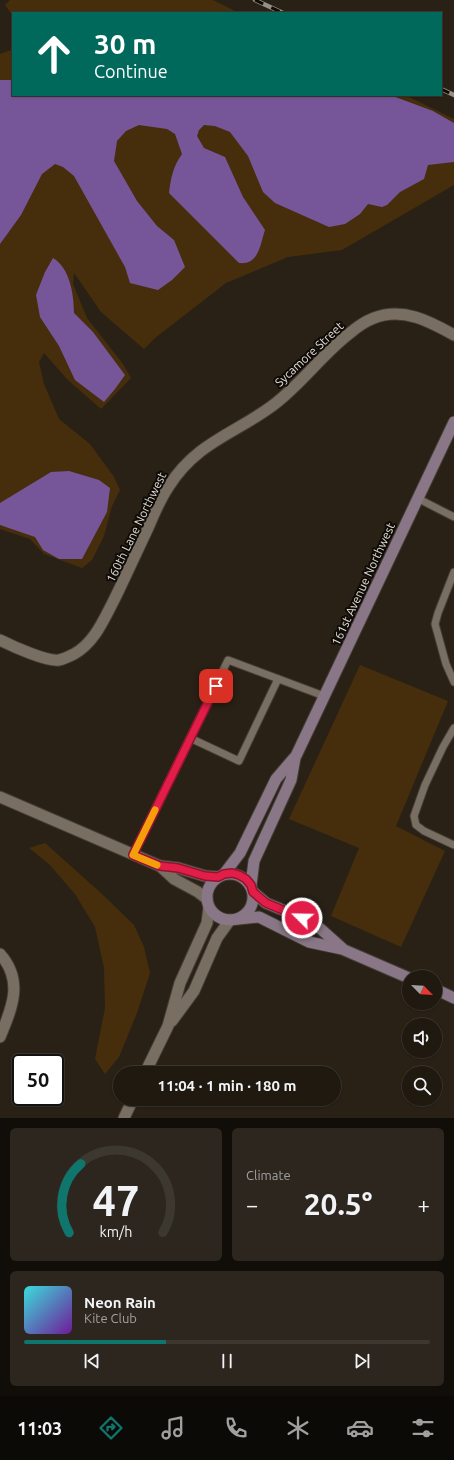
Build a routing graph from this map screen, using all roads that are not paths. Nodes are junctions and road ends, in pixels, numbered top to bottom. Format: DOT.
graph roads {
  1 [pos="454,335"];
  2 [pos="272,406"];
  3 [pos="454,422"];
  4 [pos="418,498"];
  5 [pos="454,517"];
  6 [pos="454,572"];
  7 [pos="0,640"];
  8 [pos="278,679"];
  9 [pos="454,682"];
  10 [pos="324,696"];
  11 [pos="453,730"];
  12 [pos="190,738"];
  13 [pos="295,758"];
  14 [pos="0,797"];
  15 [pos="454,845"];
  16 [pos="133,855"];
  17 [pos="160,866"];
  18 [pos="221,876"];
  19 [pos="252,888"];
  20 [pos="208,903"];
  21 [pos="234,919"];
  22 [pos="342,949"];
  23 [pos="0,954"];
  24 [pos="402,975"];
  25 [pos="442,992"];
  26 [pos="454,998"];
  27 [pos="168,1026"];
  28 [pos="0,1037"];
  29 [pos="148,1066"];
  30 [pos="130,1106"];
  31 [pos="124,1118"];
  1 -- 2 [label="street, Sycamore Street"];
  2 -- 7 [label="street, 160th Lane Northwest"];
  3 -- 4 [label="main road, 161st Avenue Northwest"];
  4 -- 5 [label="lane"];
  4 -- 10 [label="main road, 161st Avenue Northwest"];
  6 -- 9 [label="lane"];
  8 -- 10 [label="lane"];
  8 -- 12 [label="lane"];
  8 -- 12 [label="lane"];
  10 -- 13 [label="main road, 161st Avenue Northwest"];
  11 -- 15 [label="lane"];
  12 -- 16 [label="lane"];
  13 -- 18 [label="main road, 161st Avenue Northwest"];
  13 -- 19 [label="main road, 161st Avenue Northwest"];
  14 -- 16 [label="street"];
  16 -- 17 [label="street"];
  17 -- 18 [label="street"];
  17 -- 20 [label="street"];
  18 -- 19 [label="main road"];
  18 -- 20 [label="main road"];
  19 -- 21 [label="main road"];
  19 -- 22 [label="main road"];
  20 -- 21 [label="main road"];
  20 -- 27 [label="street"];
  21 -- 22 [label="main road"];
  21 -- 27 [label="street"];
  22 -- 24 [label="main road"];
  23 -- 28 [label="street"];
  25 -- 26 [label="main road"];
  27 -- 29 [label="street"];
  30 -- 31 [label="street"];
}
